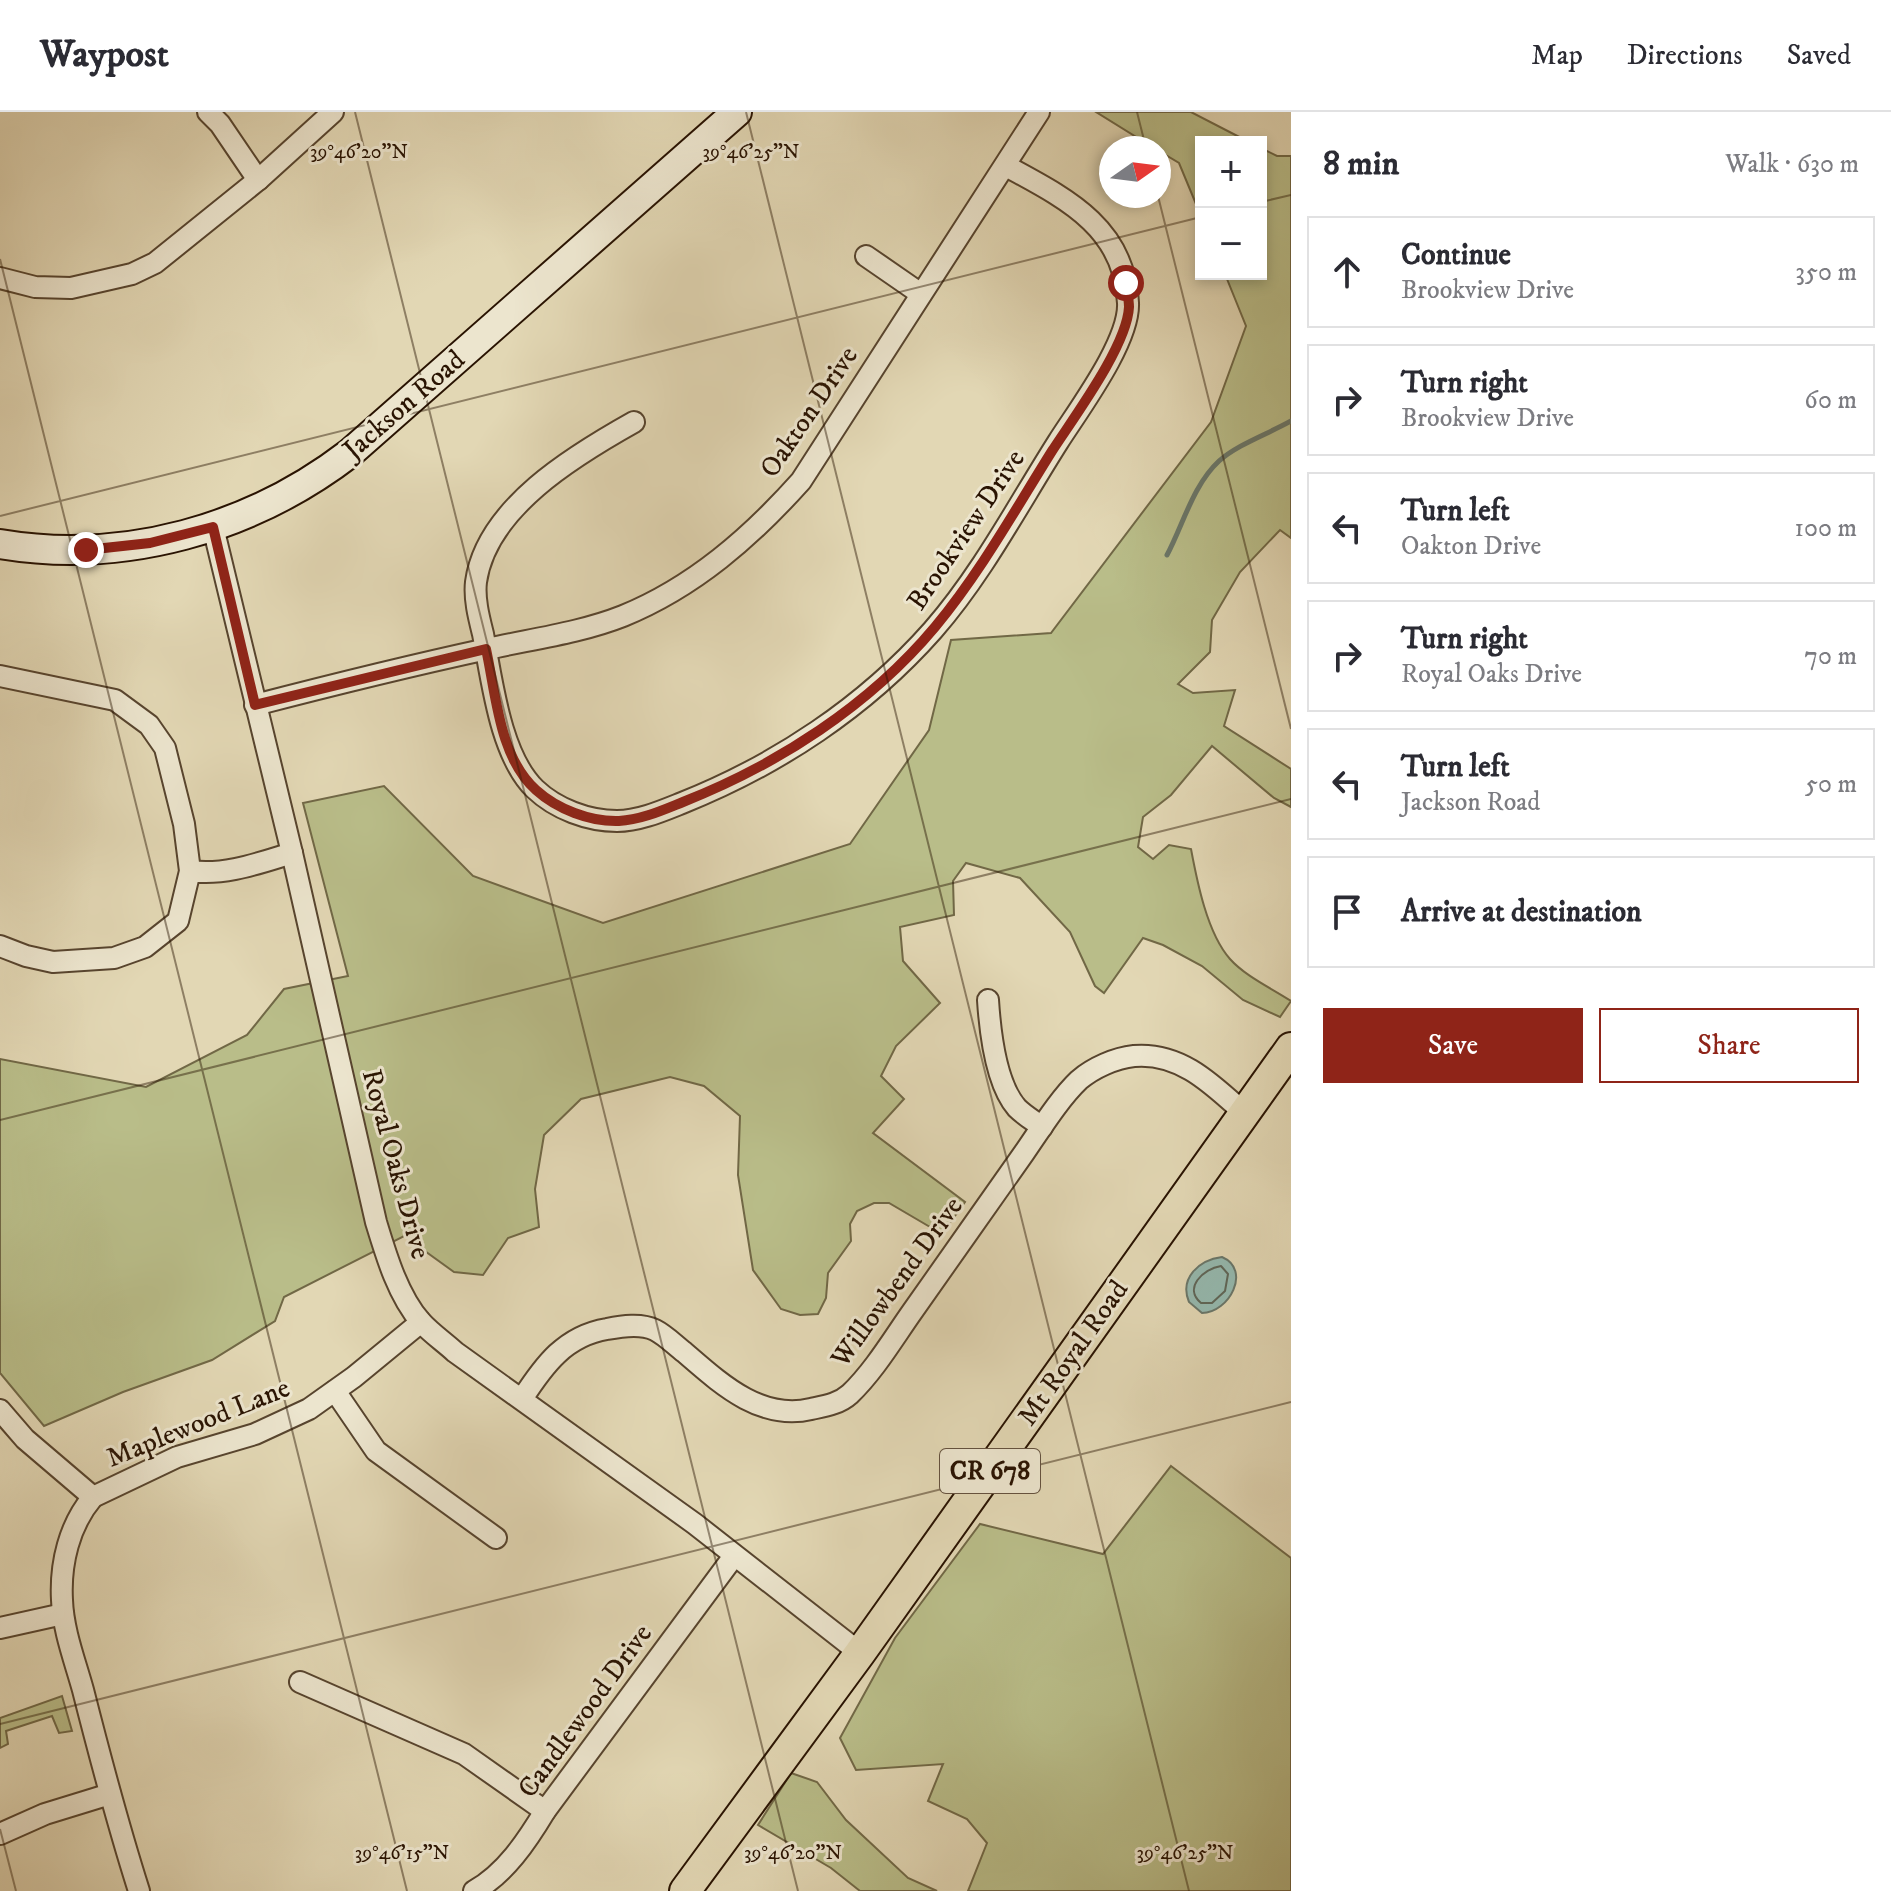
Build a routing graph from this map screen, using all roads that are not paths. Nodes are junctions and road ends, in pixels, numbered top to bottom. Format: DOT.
graph roads {
  1 [pos="208,112"];
  2 [pos="333,112"];
  3 [pos="737,112"];
  4 [pos="1039,112"];
  5 [pos="1006,166"];
  6 [pos="258,180"];
  7 [pos="866,256"];
  8 [pos="0,278"];
  9 [pos="921,294"];
  10 [pos="634,422"];
  11 [pos="213,527"];
  12 [pos="0,544"];
  13 [pos="486,649"];
  14 [pos="0,676"];
  15 [pos="255,705"];
  16 [pos="292,853"];
  17 [pos="190,871"];
  18 [pos="0,946"];
  19 [pos="988,1000"];
  20 [pos="1291,1048"];
  21 [pos="1243,1112"];
  22 [pos="1042,1127"];
  23 [pos="421,1322"];
  24 [pos="335,1391"];
  25 [pos="522,1399"];
  26 [pos="0,1410"];
  27 [pos="93,1497"];
  28 [pos="496,1538"];
  29 [pos="734,1556"];
  30 [pos="63,1614"];
  31 [pos="0,1628"];
  32 [pos="860,1653"];
  33 [pos="300,1682"];
  34 [pos="110,1794"];
  35 [pos="545,1811"];
  36 [pos="0,1834"];
  37 [pos="139,1891"];
  38 [pos="474,1891"];
  39 [pos="685,1891"];
  1 -- 6 [label="street"];
  2 -- 6 [label="street"];
  3 -- 11 [label="street, Jackson Road"];
  4 -- 5 [label="street, Oakton Drive"];
  5 -- 9 [label="street, Oakton Drive"];
  5 -- 13 [label="street, Brookview Drive"];
  6 -- 8 [label="street"];
  7 -- 9 [label="street"];
  9 -- 13 [label="street, Oakton Drive"];
  10 -- 13 [label="street, Brookview Drive"];
  11 -- 12 [label="street, Jackson Road"];
  11 -- 15 [label="street, Royal Oaks Drive"];
  13 -- 15 [label="street, Oakton Drive"];
  14 -- 17 [label="street"];
  15 -- 16 [label="street, Royal Oaks Drive"];
  16 -- 17 [label="street"];
  16 -- 23 [label="street, Royal Oaks Drive"];
  17 -- 18 [label="street"];
  19 -- 22 [label="street"];
  20 -- 21 [label="main road, Mt Royal Road / CR 678"];
  21 -- 22 [label="street, Willowbend Drive"];
  21 -- 32 [label="main road, Mt Royal Road / CR 678"];
  22 -- 25 [label="street, Willowbend Drive"];
  23 -- 24 [label="street, Maplewood Lane"];
  23 -- 25 [label="street, Royal Oaks Drive"];
  24 -- 27 [label="street, Maplewood Lane"];
  24 -- 28 [label="street"];
  25 -- 29 [label="street, Royal Oaks Drive"];
  26 -- 27 [label="street"];
  27 -- 30 [label="street, Maplewood Lane"];
  29 -- 32 [label="street, Royal Oaks Drive"];
  29 -- 35 [label="street, Candlewood Drive"];
  30 -- 31 [label="street"];
  30 -- 34 [label="street, Maplewood Lane"];
  32 -- 39 [label="main road, Mt Royal Road / CR 678"];
  33 -- 35 [label="street"];
  34 -- 36 [label="street"];
  34 -- 37 [label="street, Maplewood Lane"];
  35 -- 38 [label="street, Candlewood Drive"];
}
